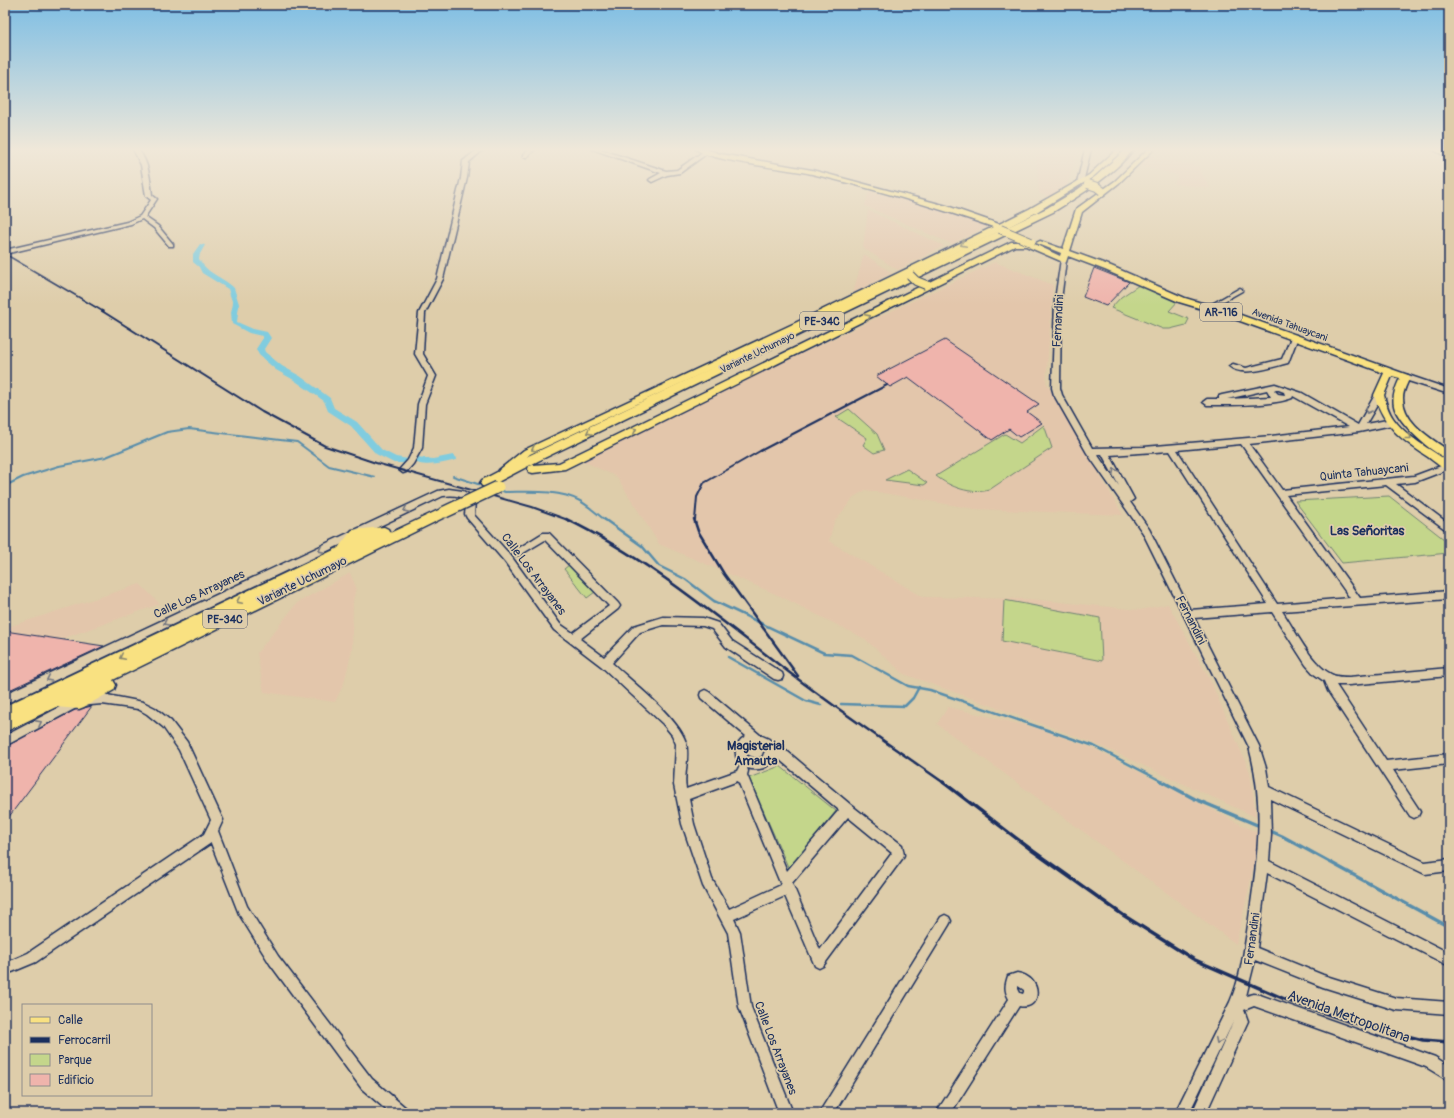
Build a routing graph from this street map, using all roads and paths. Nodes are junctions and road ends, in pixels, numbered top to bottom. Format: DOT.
graph roads {
  1 [pos="153,201"];
  2 [pos="458,201"];
  3 [pos="919,201"];
  4 [pos="1049,201"];
  5 [pos="1065,201"];
  6 [pos="1073,201"];
  7 [pos="1091,201"];
  8 [pos="142,217"];
  9 [pos="1000,228"];
  10 [pos="171,245"];
  11 [pos="5,252"];
  12 [pos="1065,256"];
  13 [pos="910,273"];
  14 [pos="930,285"];
  15 [pos="1240,290"];
  16 [pos="1208,308"];
  17 [pos="1294,338"];
  18 [pos="1233,366"];
  19 [pos="1389,372"];
  20 [pos="1405,377"];
  21 [pos="1270,387"];
  22 [pos="1289,392"];
  23 [pos="1449,392"];
  24 [pos="1379,395"];
  25 [pos="1282,398"];
  26 [pos="1392,422"];
  27 [pos="1359,429"];
  28 [pos="1243,442"];
  29 [pos="1172,448"];
  30 [pos="1090,451"];
  31 [pos="1105,452"];
  32 [pos="1449,456"];
  33 [pos="1449,466"];
  34 [pos="533,469"];
  35 [pos="403,470"];
  36 [pos="495,481"];
  37 [pos="1389,483"];
  38 [pos="1280,494"];
  39 [pos="442,503"];
  40 [pos="430,519"];
  41 [pos="1449,529"];
  42 [pos="1146,531"];
  43 [pos="384,532"];
  44 [pos="356,533"];
  45 [pos="343,551"];
  46 [pos="517,553"];
  47 [pos="1449,595"];
  48 [pos="1358,602"];
  49 [pos="1275,608"];
  50 [pos="1188,614"];
  51 [pos="572,639"];
  52 [pos="605,663"];
  53 [pos="1449,672"];
  54 [pos="108,676"];
  55 [pos="778,676"];
  56 [pos="1328,678"];
  57 [pos="705,695"];
  58 [pos="5,699"];
  59 [pos="54,702"];
  60 [pos="79,702"];
  61 [pos="5,712"];
  62 [pos="5,724"];
  63 [pos="756,738"];
  64 [pos="5,742"];
  65 [pos="770,750"];
  66 [pos="1449,759"];
  67 [pos="747,763"];
  68 [pos="1384,766"];
  69 [pos="741,775"];
  70 [pos="1264,790"];
  71 [pos="682,796"];
  72 [pos="847,810"];
  73 [pos="1414,812"];
  74 [pos="212,831"];
  75 [pos="1263,864"];
  76 [pos="1449,866"];
  77 [pos="787,884"];
  78 [pos="726,916"];
  79 [pos="945,921"];
  80 [pos="1250,952"];
  81 [pos="1449,960"];
  82 [pos="5,964"];
  83 [pos="1016,999"];
  84 [pos="1236,1006"];
  85 [pos="1449,1008"];
  86 [pos="1449,1074"];
  87 [pos="401,1113"];
  88 [pos="786,1113"];
  89 [pos="826,1113"];
  90 [pos="943,1113"];
  91 [pos="1182,1113"];
  92 [pos="1198,1113"];
  1 -- 8 [label="street"];
  2 -- 35 [label="street"];
  3 -- 9 [label="main road, Avenida Tahuaycani"];
  4 -- 9 [label="main road, Variante Uchumayo"];
  5 -- 36 [label="highway, Variante Uchumayo / PE-34C, one-way"];
  6 -- 34 [label="highway, Variante Uchumayo / PE-34C"];
  7 -- 12 [label="main road"];
  8 -- 10 [label="street"];
  8 -- 11 [label="street"];
  9 -- 12 [label="main road, Avenida Tahuaycani / AR-116, bridge"];
  9 -- 13 [label="main road, Variante Uchumayo, one-way"];
  12 -- 14 [label="main road, Variante Uchumayo"];
  12 -- 16 [label="main road, Avenida Tahuaycani / AR-116"];
  12 -- 30 [label="street, Fernandini"];
  13 -- 14 [label="main road, bridge"];
  13 -- 36 [label="main road, Variante Uchumayo, one-way"];
  34 -- 14 [label="main road, Variante Uchumayo, one-way"];
  15 -- 16 [label="street"];
  16 -- 17 [label="main road, Avenida Tahuaycani / AR-116"];
  17 -- 18 [label="street"];
  17 -- 19 [label="main road, Avenida Tahuaycani / AR-116"];
  19 -- 20 [label="main road, Avenida Tahuaycani / AR-116"];
  19 -- 24 [label="main road"];
  20 -- 23 [label="street, Avenida Tahuaycani"];
  20 -- 32 [label="main road"];
  21 -- 22 [label="street"];
  21 -- 25 [label="street"];
  21 -- 25 [label="street"];
  22 -- 25 [label="street"];
  22 -- 27 [label="street"];
  24 -- 26 [label="main road"];
  24 -- 27 [label="street, one-way"];
  26 -- 27 [label="street"];
  26 -- 33 [label="main road, one-way"];
  27 -- 28 [label="street"];
  28 -- 29 [label="street"];
  28 -- 38 [label="street"];
  29 -- 31 [label="street"];
  29 -- 49 [label="street"];
  30 -- 31 [label="street"];
  30 -- 42 [label="street, Fernandini"];
  42 -- 31 [label="street, one-way"];
  33 -- 37 [label="street, Quinta Tahuaycani"];
  34 -- 36 [label="highway, Variante Uchumayo / PE-34C"];
  36 -- 39 [label="highway, Variante Uchumayo / PE-34C, bridge"];
  37 -- 38 [label="street, Quinta Tahuaycani"];
  37 -- 41 [label="street"];
  38 -- 48 [label="street"];
  39 -- 40 [label="highway, Variante Uchumayo / PE-34C"];
  39 -- 43 [label="highway, Variante Uchumayo / PE-34C"];
  39 -- 44 [label="street, Calle Los Arrayanes, one-way"];
  39 -- 51 [label="street, Calle Los Arrayanes"];
  40 -- 54 [label="highway, Variante Uchumayo / PE-34C"];
  40 -- 60 [label="highway"];
  42 -- 50 [label="street, Fernandini"];
  43 -- 44 [label="highway"];
  43 -- 45 [label="highway, Variante Uchumayo / PE-34C"];
  44 -- 45 [label="highway"];
  44 -- 58 [label="street, Calle Los Arrayanes, one-way"];
  45 -- 61 [label="highway, Variante Uchumayo / PE-34C, one-way"];
  46 -- 51 [label="street"];
  47 -- 48 [label="street"];
  48 -- 49 [label="street"];
  49 -- 50 [label="street"];
  49 -- 56 [label="street"];
  50 -- 70 [label="street, Fernandini"];
  51 -- 52 [label="street, Calle Los Arrayanes"];
  52 -- 55 [label="street"];
  52 -- 71 [label="street, Calle Los Arrayanes"];
  53 -- 56 [label="street"];
  54 -- 59 [label="highway, Variante Uchumayo / PE-34C"];
  54 -- 60 [label="highway"];
  56 -- 68 [label="street"];
  57 -- 63 [label="street"];
  59 -- 60 [label="highway"];
  59 -- 62 [label="highway, Variante Uchumayo / PE-34C"];
  64 -- 60 [label="street, one-way"];
  60 -- 74 [label="street"];
  63 -- 65 [label="street"];
  63 -- 67 [label="street"];
  65 -- 67 [label="street"];
  65 -- 72 [label="street"];
  66 -- 68 [label="street"];
  67 -- 69 [label="street"];
  68 -- 73 [label="street"];
  69 -- 71 [label="street"];
  69 -- 77 [label="street"];
  70 -- 75 [label="street, Fernandini"];
  70 -- 76 [label="street"];
  71 -- 78 [label="street, Calle Los Arrayanes"];
  72 -- 77 [label="street"];
  72 -- 77 [label="street"];
  74 -- 82 [label="street"];
  74 -- 87 [label="street"];
  75 -- 80 [label="street, Fernandini"];
  75 -- 81 [label="street"];
  77 -- 78 [label="street"];
  78 -- 88 [label="street, Calle Los Arrayanes"];
  79 -- 89 [label="street"];
  80 -- 84 [label="street, Fernandini"];
  80 -- 85 [label="street"];
  83 -- 90 [label="street"];
  84 -- 86 [label="street, Avenida Metropolitana"];
  84 -- 91 [label="street, Fernandini, one-way"];
  84 -- 92 [label="street"];
}
